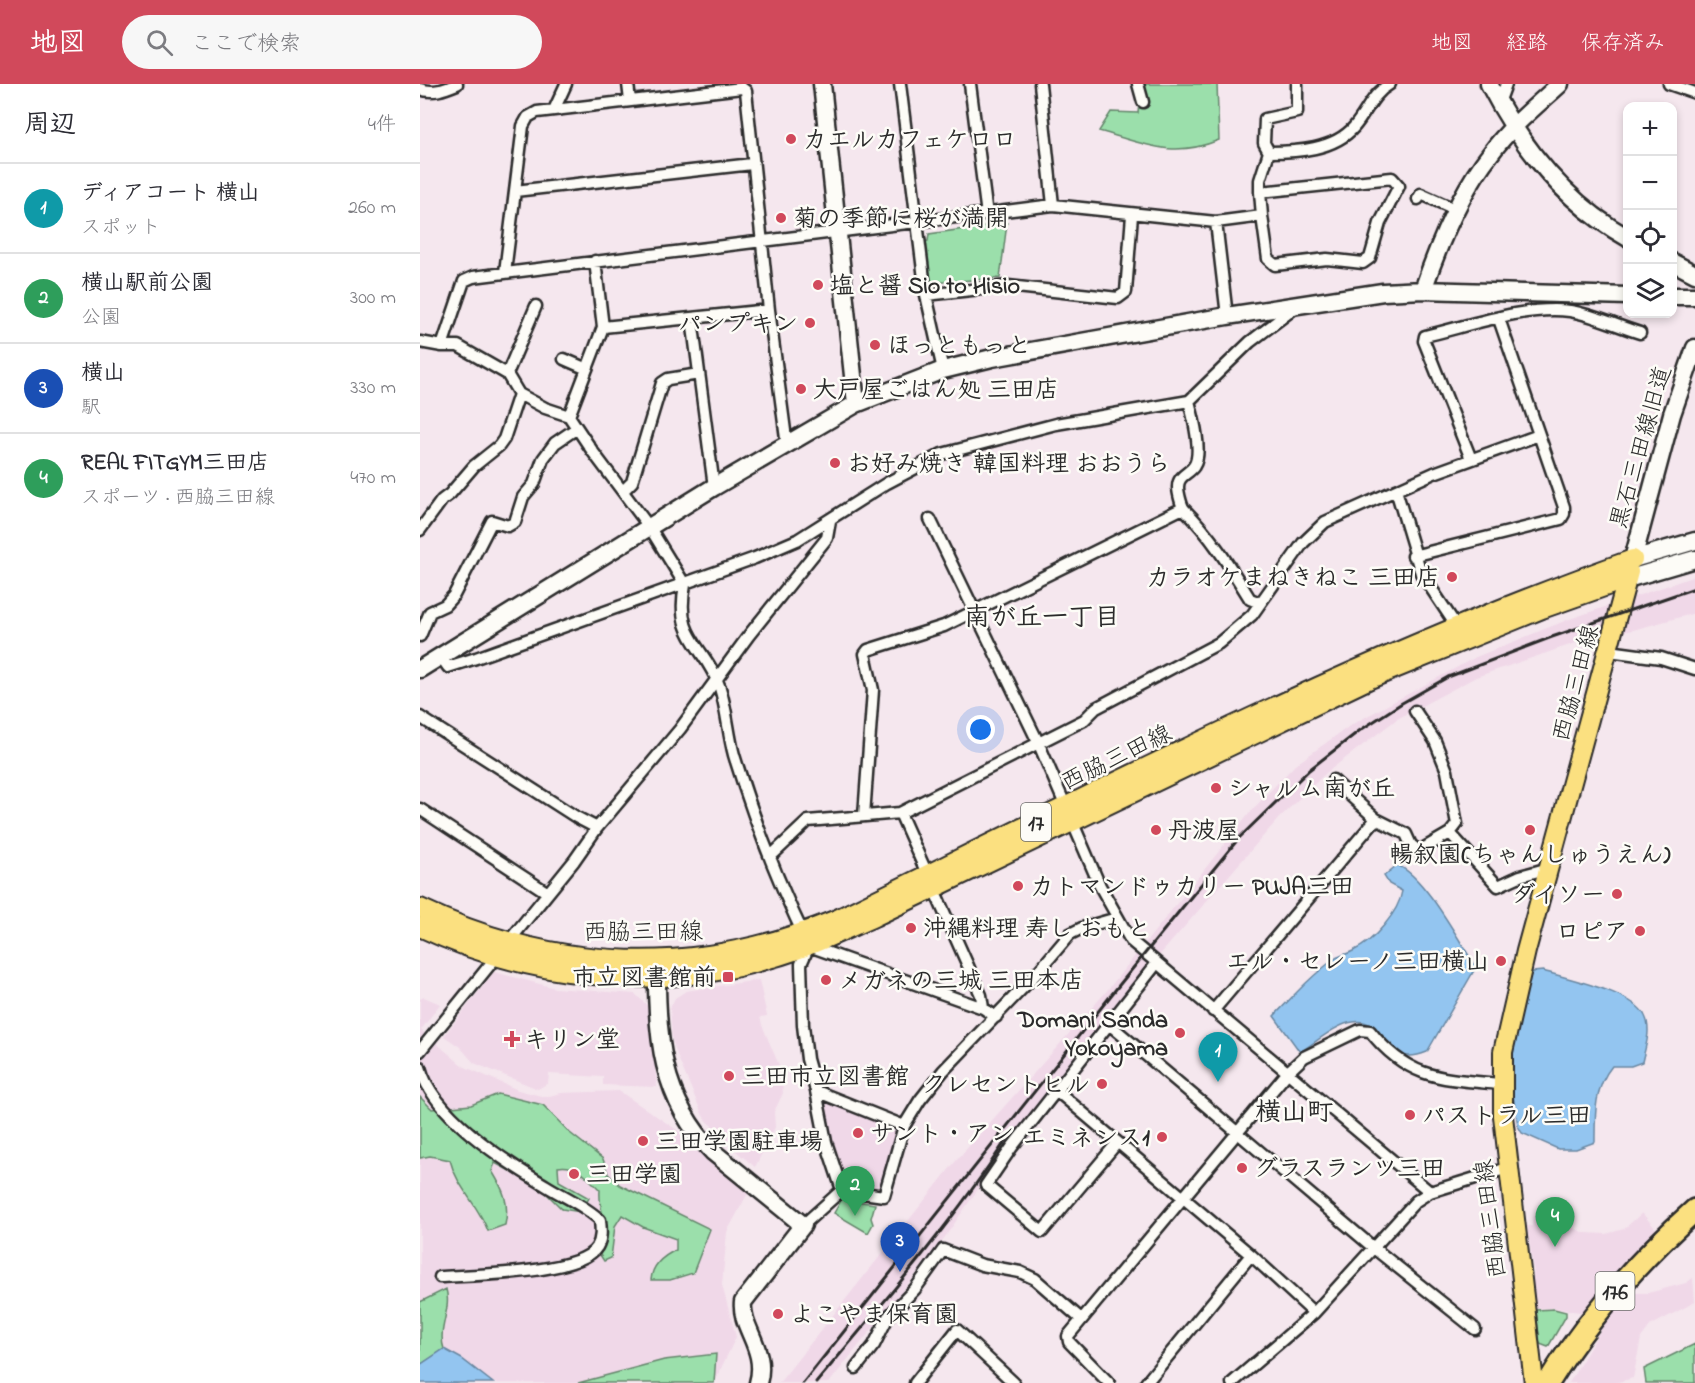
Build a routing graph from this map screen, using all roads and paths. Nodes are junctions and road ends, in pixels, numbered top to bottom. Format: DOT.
graph roads {
  1 [pos="457,84"];
  2 [pos="566,84"];
  3 [pos="628,84"];
  4 [pos="822,84"];
  5 [pos="900,84"];
  6 [pos="970,84"];
  7 [pos="1040,84"];
  8 [pos="1138,84"];
  9 [pos="1298,84"];
  10 [pos="1390,84"];
  11 [pos="1489,84"];
  12 [pos="1506,84"];
  13 [pos="1560,84"];
  14 [pos="1669,84"];
  15 [pos="704,87"];
  16 [pos="420,89"];
  17 [pos="1695,93"];
  18 [pos="630,100"];
  19 [pos="1143,102"];
  20 [pos="1499,103"];
  21 [pos="554,110"];
  22 [pos="1512,128"];
  23 [pos="1269,152"];
  24 [pos="752,164"];
  25 [pos="515,191"];
  26 [pos="1260,192"];
  27 [pos="1418,199"];
  28 [pos="1053,206"];
  29 [pos="1457,210"];
  30 [pos="987,215"];
  31 [pos="1132,215"];
  32 [pos="1262,216"];
  33 [pos="1215,222"];
  34 [pos="917,223"];
  35 [pos="840,232"];
  36 [pos="1623,234"];
  37 [pos="762,242"];
  38 [pos="595,261"];
  39 [pos="1676,264"];
  40 [pos="505,272"];
  41 [pos="1695,274"];
  42 [pos="1423,290"];
  43 [pos="927,296"];
  44 [pos="1623,296"];
  45 [pos="1677,296"];
  46 [pos="1695,296"];
  47 [pos="536,306"];
  48 [pos="1296,307"];
  49 [pos="769,310"];
  50 [pos="1227,316"];
  51 [pos="692,319"];
  52 [pos="1499,319"];
  53 [pos="603,327"];
  54 [pos="1640,333"];
  55 [pos="420,342"];
  56 [pos="442,346"];
  57 [pos="1695,348"];
  58 [pos="564,359"];
  59 [pos="587,369"];
  60 [pos="943,370"];
  61 [pos="507,374"];
  62 [pos="699,374"];
  63 [pos="519,394"];
  64 [pos="1189,402"];
  65 [pos="856,404"];
  66 [pos="569,416"];
  67 [pos="577,428"];
  68 [pos="1539,435"];
  69 [pos="787,446"];
  70 [pos="1470,459"];
  71 [pos="714,487"];
  72 [pos="1396,490"];
  73 [pos="623,491"];
  74 [pos="1183,508"];
  75 [pos="930,519"];
  76 [pos="830,521"];
  77 [pos="650,528"];
  78 [pos="420,530"];
  79 [pos="1695,541"];
  80 [pos="1413,556"];
  81 [pos="1695,558"];
  82 [pos="1632,560"];
  83 [pos="1627,579"];
  84 [pos="685,585"];
  85 [pos="1260,603"];
  86 [pos="974,611"];
  87 [pos="1460,632"];
  88 [pos="420,636"];
  89 [pos="1609,651"];
  90 [pos="441,657"];
  91 [pos="420,669"];
  92 [pos="1695,669"];
  93 [pos="716,679"];
  94 [pos="1415,711"];
  95 [pos="420,717"];
  96 [pos="1038,742"];
  97 [pos="1333,780"];
  98 [pos="420,809"];
  99 [pos="900,813"];
  100 [pos="1071,815"];
  101 [pos="864,816"];
  102 [pos="1376,819"];
  103 [pos="597,828"];
  104 [pos="1450,833"];
  105 [pos="771,856"];
  106 [pos="1549,868"];
  107 [pos="931,881"];
  108 [pos="548,893"];
  109 [pos="420,908"];
  110 [pos="1116,918"];
  111 [pos="420,927"];
  112 [pos="806,940"];
  113 [pos="508,943"];
  114 [pos="495,958"];
  115 [pos="1157,963"];
  116 [pos="657,969"];
  117 [pos="983,1008"];
  118 [pos="1213,1011"];
  119 [pos="996,1017"];
  120 [pos="1109,1024"];
  121 [pos="420,1051"];
  122 [pos="420,1066"];
  123 [pos="1288,1072"];
  124 [pos="1501,1084"];
  125 [pos="816,1091"];
  126 [pos="1057,1091"];
  127 [pos="904,1126"];
  128 [pos="1239,1132"];
  129 [pos="1116,1143"];
  130 [pos="1508,1168"];
  131 [pos="842,1190"];
  132 [pos="1430,1192"];
  133 [pos="1182,1199"];
  134 [pos="1695,1210"];
  135 [pos="803,1225"];
  136 [pos="1375,1248"];
  137 [pos="1251,1255"];
  138 [pos="440,1277"];
  139 [pos="1314,1313"];
  140 [pos="1081,1319"];
  141 [pos="1589,1324"];
  142 [pos="1475,1329"];
  143 [pos="1531,1361"];
  144 [pos="856,1368"];
  145 [pos="917,1382"];
  146 [pos="758,1383"];
  147 [pos="1014,1383"];
  148 [pos="1109,1383"];
  149 [pos="1146,1383"];
  150 [pos="1232,1383"];
  151 [pos="1528,1383"];
  152 [pos="1534,1383"];
  153 [pos="1548,1383"];
  1 -- 16 [label="street"];
  2 -- 21 [label="street"];
  3 -- 18 [label="street"];
  4 -- 35 [label="street"];
  5 -- 34 [label="street"];
  6 -- 30 [label="street"];
  7 -- 28 [label="street"];
  8 -- 19 [label="street"];
  9 -- 23 [label="street"];
  10 -- 23 [label="street"];
  11 -- 20 [label="street"];
  12 -- 20 [label="street"];
  13 -- 22 [label="street"];
  14 -- 17 [label="street"];
  15 -- 18 [label="street"];
  15 -- 24 [label="street"];
  18 -- 21 [label="street"];
  20 -- 22 [label="street"];
  21 -- 25 [label="street"];
  22 -- 29 [label="street"];
  22 -- 36 [label="street"];
  23 -- 26 [label="street"];
  24 -- 25 [label="street"];
  24 -- 37 [label="street"];
  25 -- 40 [label="street"];
  26 -- 32 [label="street"];
  26 -- 32 [label="street"];
  27 -- 29 [label="street"];
  28 -- 30 [label="street"];
  28 -- 31 [label="street"];
  29 -- 42 [label="street"];
  30 -- 34 [label="street"];
  31 -- 33 [label="street"];
  31 -- 43 [label="street"];
  32 -- 33 [label="street"];
  33 -- 50 [label="street"];
  34 -- 35 [label="street"];
  34 -- 43 [label="street"];
  35 -- 37 [label="street"];
  35 -- 65 [label="street"];
  37 -- 38 [label="street"];
  37 -- 49 [label="street"];
  38 -- 40 [label="street"];
  38 -- 53 [label="street"];
  39 -- 41 [label="street"];
  40 -- 56 [label="street"];
  42 -- 44 [label="street"];
  42 -- 48 [label="street"];
  43 -- 60 [label="street"];
  45 -- 46 [label="street"];
  47 -- 61 [label="street"];
  48 -- 50 [label="street"];
  48 -- 64 [label="street"];
  49 -- 51 [label="street"];
  49 -- 69 [label="street"];
  50 -- 60 [label="street"];
  51 -- 53 [label="street"];
  51 -- 62 [label="street"];
  52 -- 54 [label="street"];
  52 -- 68 [label="street"];
  52 -- 70 [label="street"];
  53 -- 59 [label="street"];
  55 -- 56 [label="street"];
  56 -- 61 [label="street"];
  57 -- 82 [label="street, 黒石三田線旧道"];
  58 -- 59 [label="street"];
  59 -- 66 [label="street"];
  60 -- 65 [label="street"];
  61 -- 63 [label="street"];
  62 -- 71 [label="street"];
  62 -- 73 [label="street"];
  63 -- 66 [label="street"];
  63 -- 78 [label="street"];
  64 -- 74 [label="street"];
  64 -- 76 [label="street"];
  65 -- 69 [label="street"];
  66 -- 67 [label="street"];
  67 -- 73 [label="street"];
  67 -- 88 [label="street"];
  68 -- 70 [label="street"];
  68 -- 80 [label="street"];
  69 -- 71 [label="street"];
  70 -- 72 [label="street"];
  71 -- 77 [label="street"];
  72 -- 80 [label="street"];
  72 -- 85 [label="street"];
  73 -- 77 [label="street"];
  74 -- 85 [label="street"];
  74 -- 86 [label="street"];
  75 -- 86 [label="street"];
  76 -- 84 [label="street"];
  76 -- 93 [label="street"];
  77 -- 84 [label="street"];
  77 -- 90 [label="street"];
  79 -- 82 [label="street"];
  80 -- 87 [label="street"];
  81 -- 83 [label="street"];
  82 -- 83 [label="main road, 西脇三田線"];
  82 -- 87 [label="main road, 西脇三田線 / 17"];
  83 -- 87 [label="main road, 西脇三田線 / 17"];
  83 -- 89 [label="main road, 西脇三田線"];
  84 -- 90 [label="street"];
  84 -- 93 [label="street"];
  85 -- 96 [label="street"];
  86 -- 96 [label="street"];
  86 -- 101 [label="street"];
  87 -- 100 [label="main road, 西脇三田線 / 17"];
  89 -- 92 [label="street"];
  89 -- 106 [label="main road, 西脇三田線"];
  90 -- 91 [label="street"];
  93 -- 103 [label="street"];
  93 -- 105 [label="street"];
  94 -- 104 [label="street"];
  95 -- 103 [label="street"];
  96 -- 99 [label="street"];
  96 -- 100 [label="street"];
  97 -- 102 [label="street"];
  98 -- 108 [label="street"];
  99 -- 101 [label="street"];
  99 -- 107 [label="street"];
  100 -- 107 [label="main road, 西脇三田線 / 17"];
  100 -- 110 [label="street"];
  101 -- 105 [label="street"];
  102 -- 104 [label="street"];
  102 -- 118 [label="street"];
  103 -- 108 [label="street"];
  104 -- 106 [label="street"];
  105 -- 112 [label="street"];
  106 -- 124 [label="main road, 西脇三田線"];
  107 -- 112 [label="main road, 西脇三田線 / 17"];
  107 -- 117 [label="street"];
  108 -- 113 [label="street"];
  109 -- 113 [label="main road, 西脇三田線 / 17"];
  110 -- 115 [label="street"];
  110 -- 119 [label="street"];
  111 -- 114 [label="main road, 西脇三田線 / 17"];
  112 -- 116 [label="main road, 西脇三田線 / 17"];
  112 -- 117 [label="street"];
  112 -- 125 [label="street"];
  113 -- 114 [label="street"];
  113 -- 116 [label="main road, 西脇三田線 / 17"];
  114 -- 116 [label="main road, 西脇三田線 / 17"];
  114 -- 121 [label="street"];
  115 -- 118 [label="street"];
  115 -- 120 [label="street"];
  116 -- 135 [label="street"];
  117 -- 119 [label="street"];
  118 -- 123 [label="street"];
  119 -- 127 [label="street"];
  120 -- 126 [label="street"];
  120 -- 128 [label="street"];
  122 -- 138 [label="street"];
  123 -- 124 [label="street"];
  123 -- 128 [label="street"];
  123 -- 132 [label="street"];
  124 -- 130 [label="main road, 西脇三田線"];
  125 -- 127 [label="street"];
  125 -- 131 [label="street"];
  126 -- 129 [label="street"];
  126 -- 129 [label="street"];
  127 -- 131 [label="street"];
  128 -- 133 [label="street"];
  128 -- 136 [label="street"];
  129 -- 133 [label="street"];
  130 -- 132 [label="street"];
  130 -- 143 [label="main road, 西脇三田線"];
  131 -- 135 [label="street"];
  132 -- 136 [label="street"];
  133 -- 137 [label="street"];
  133 -- 140 [label="street"];
  134 -- 141 [label="highway, 176"];
  135 -- 146 [label="street"];
  136 -- 139 [label="street"];
  136 -- 142 [label="street"];
  137 -- 139 [label="street"];
  137 -- 149 [label="street"];
  139 -- 150 [label="street"];
  140 -- 144 [label="street"];
  140 -- 148 [label="street"];
  141 -- 143 [label="main road"];
  141 -- 153 [label="highway, 176"];
  143 -- 151 [label="main road, 西脇三田線"];
  143 -- 152 [label="main road, 西脇三田線"];
  145 -- 147 [label="street"];
}
